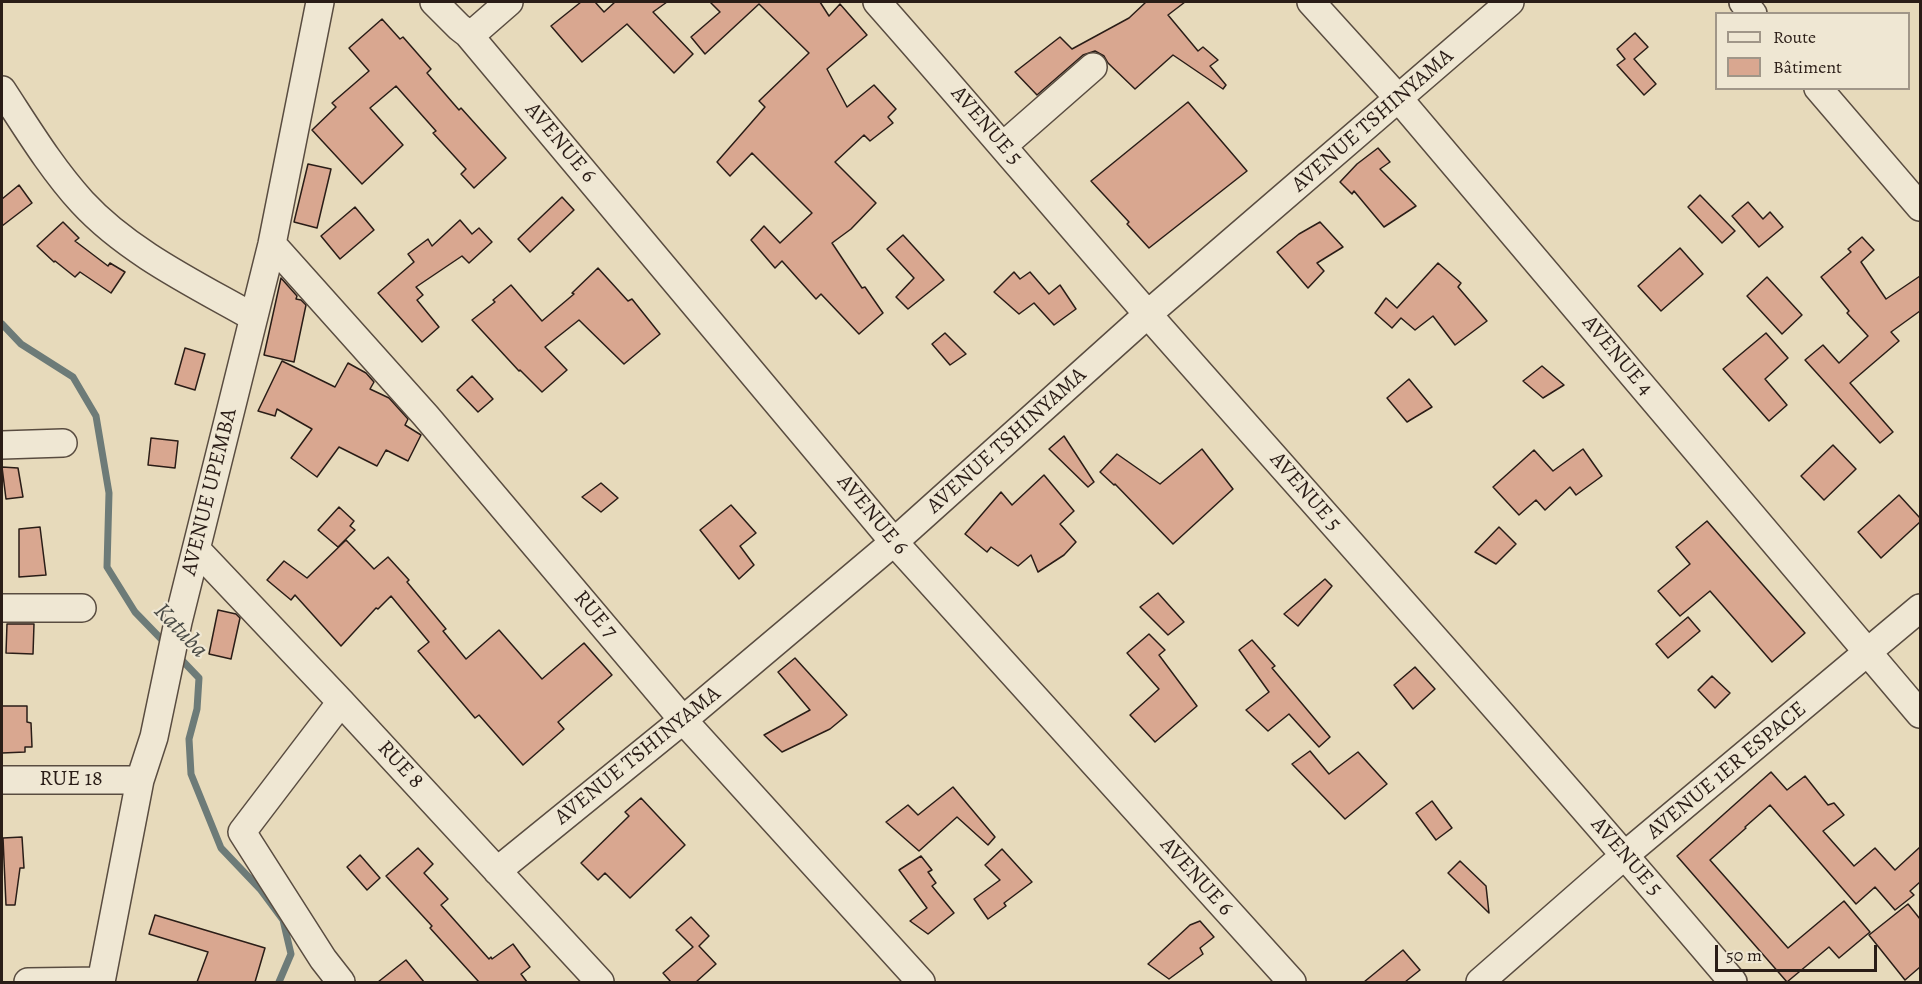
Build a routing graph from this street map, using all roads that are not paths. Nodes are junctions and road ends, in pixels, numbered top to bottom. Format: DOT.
graph roads {
  1 [pos="320,2"];
  2 [pos="434,2"];
  3 [pos="509,2"];
  4 [pos="877,2"];
  5 [pos="1311,2"];
  6 [pos="1510,2"];
  7 [pos="468,33"];
  8 [pos="1093,67"];
  9 [pos="2,90"];
  10 [pos="1820,90"];
  11 [pos="1399,99"];
  12 [pos="1004,146"];
  13 [pos="1920,207"];
  14 [pos="272,244"];
  15 [pos="1148,314"];
  16 [pos="253,317"];
  17 [pos="63,443"];
  18 [pos="2,445"];
  19 [pos="894,542"];
  20 [pos="197,550"];
  21 [pos="2,608"];
  22 [pos="1920,608"];
  23 [pos="82,609"];
  24 [pos="1868,653"];
  25 [pos="341,702"];
  26 [pos="1920,714"];
  27 [pos="684,720"];
  28 [pos="2,780"];
  29 [pos="140,780"];
  30 [pos="1625,855"];
  31 [pos="497,872"];
  32 [pos="28,982"];
  33 [pos="101,982"];
  34 [pos="341,982"];
  35 [pos="600,982"];
  36 [pos="921,982"];
  37 [pos="1292,982"];
  38 [pos="1480,982"];
  39 [pos="1733,982"];
  1 -- 14 [label="street, AVENUE UPEMBA"];
  2 -- 7 [label="street, AVENUE 6"];
  3 -- 7 [label="street"];
  4 -- 12 [label="street, AVENUE 5"];
  5 -- 11 [label="street, AVENUE 4"];
  6 -- 11 [label="street, AVENUE TSHINYAMA"];
  7 -- 19 [label="street, AVENUE 6"];
  8 -- 12 [label="street"];
  9 -- 16 [label="street"];
  10 -- 13 [label="street"];
  11 -- 15 [label="street, AVENUE TSHINYAMA"];
  11 -- 24 [label="street, AVENUE 4"];
  12 -- 15 [label="street, AVENUE 5"];
  14 -- 16 [label="street, AVENUE UPEMBA"];
  14 -- 27 [label="street, RUE 7"];
  15 -- 19 [label="street, AVENUE TSHINYAMA"];
  15 -- 30 [label="street, AVENUE 5"];
  16 -- 20 [label="street, AVENUE UPEMBA"];
  17 -- 18 [label="street"];
  19 -- 27 [label="street, AVENUE TSHINYAMA"];
  19 -- 37 [label="street, AVENUE 6"];
  20 -- 25 [label="street, RUE 8"];
  20 -- 29 [label="street, AVENUE UPEMBA"];
  21 -- 23 [label="street"];
  22 -- 24 [label="street, AVENUE 1ER ESPACE"];
  24 -- 26 [label="street, AVENUE 4"];
  24 -- 30 [label="street, AVENUE 1ER ESPACE"];
  25 -- 31 [label="street, RUE 8"];
  25 -- 34 [label="street"];
  27 -- 31 [label="street, AVENUE TSHINYAMA"];
  27 -- 36 [label="street, RUE 7"];
  28 -- 29 [label="street, RUE 18"];
  29 -- 33 [label="street, AVENUE UPEMBA"];
  30 -- 38 [label="street, AVENUE 1ER ESPACE"];
  30 -- 39 [label="street, AVENUE 5"];
  31 -- 35 [label="street, RUE 8"];
  32 -- 33 [label="street"];
}
